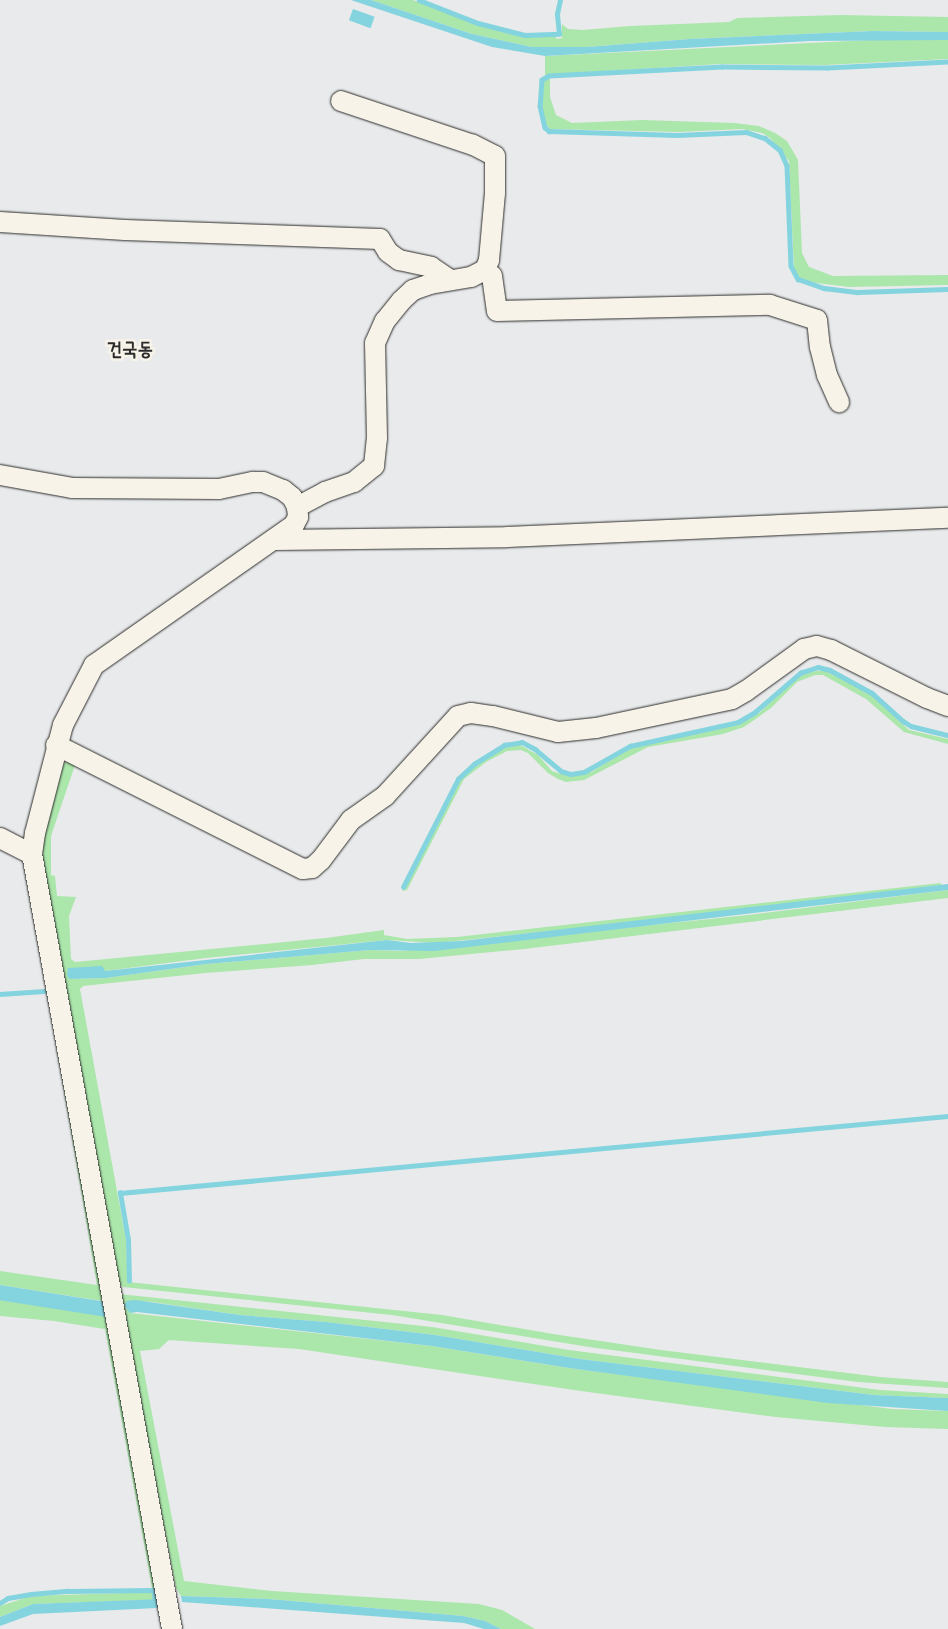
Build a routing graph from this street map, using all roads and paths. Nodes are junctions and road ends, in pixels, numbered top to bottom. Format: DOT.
graph roads {
  1 [pos="341,101"];
  2 [pos="0,222"];
  3 [pos="485,270"];
  4 [pos="450,280"];
  5 [pos="839,402"];
  6 [pos="0,475"];
  7 [pos="297,507"];
  8 [pos="948,518"];
  9 [pos="275,540"];
  10 [pos="948,706"];
  11 [pos="56,745"];
  12 [pos="0,838"];
  13 [pos="32,854"];
  14 [pos="172,1629"];
  1 -- 3 [label="street"];
  2 -- 4 [label="street"];
  3 -- 4 [label="street"];
  3 -- 5 [label="street"];
  4 -- 7 [label="street"];
  6 -- 7 [label="street"];
  7 -- 9 [label="street"];
  8 -- 9 [label="street"];
  9 -- 11 [label="street"];
  10 -- 11 [label="street"];
  11 -- 13 [label="street"];
  12 -- 13 [label="street"];
  13 -- 14 [label="street"];
}
